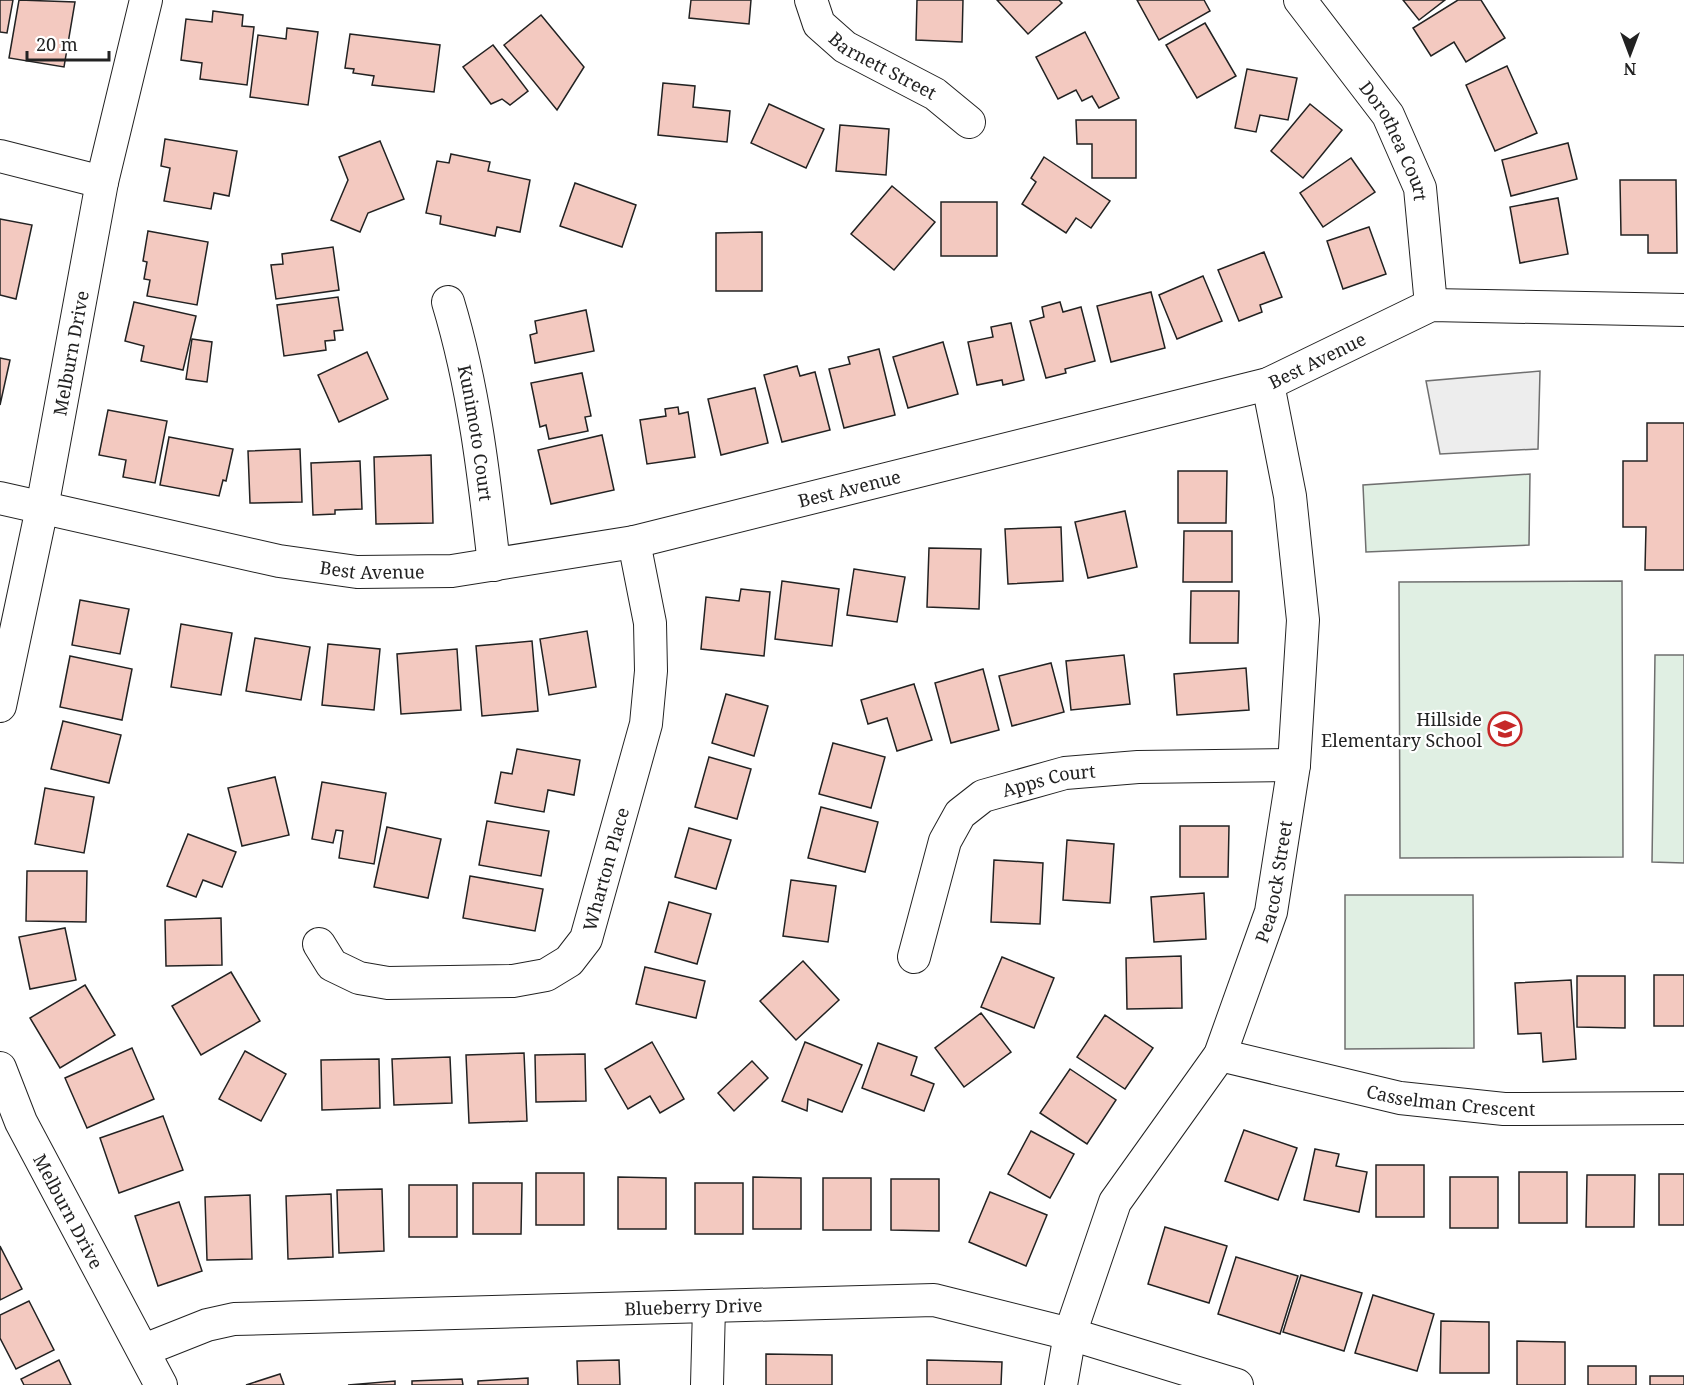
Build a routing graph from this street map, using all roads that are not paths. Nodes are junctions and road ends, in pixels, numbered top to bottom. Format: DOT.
graph roads {
  1 [pos="146,0"];
  2 [pos="811,0"];
  3 [pos="1300,0"];
  4 [pos="969,122"];
  5 [pos="0,156"];
  6 [pos="102,182"];
  7 [pos="448,302"];
  8 [pos="1431,305"];
  9 [pos="1684,309"];
  10 [pos="1268,384"];
  11 [pos="0,498"];
  12 [pos="42,508"];
  13 [pos="634,542"];
  14 [pos="494,565"];
  15 [pos="0,706"];
  16 [pos="1294,765"];
  17 [pos="319,944"];
  18 [pos="914,957"];
  19 [pos="1220,1055"];
  20 [pos="0,1068"];
  21 [pos="1684,1108"];
  22 [pos="709,1307"];
  23 [pos="1070,1334"];
  24 [pos="144,1350"];
  25 [pos="161,1385"];
  26 [pos="707,1385"];
  27 [pos="1061,1385"];
  28 [pos="1237,1385"];
  1 -- 6 [label="street, Melburn Drive"];
  2 -- 4 [label="street, Barnett Street"];
  3 -- 8 [label="street, Dorothea Court"];
  5 -- 6 [label="street"];
  6 -- 12 [label="street, Melburn Drive"];
  7 -- 14 [label="street, Kunimoto Court"];
  8 -- 9 [label="street, Best Avenue"];
  8 -- 10 [label="street, Best Avenue"];
  10 -- 13 [label="street, Best Avenue"];
  10 -- 16 [label="street, Peacock Street"];
  11 -- 12 [label="street, Best Avenue"];
  12 -- 14 [label="street, Best Avenue"];
  12 -- 15 [label="street, Melburn Drive"];
  13 -- 14 [label="street, Best Avenue"];
  13 -- 17 [label="street, Wharton Place"];
  16 -- 18 [label="street, Apps Court"];
  16 -- 19 [label="street, Peacock Street"];
  19 -- 21 [label="street, Casselman Crescent"];
  19 -- 23 [label="street, Peacock Street"];
  20 -- 24 [label="street, Melburn Drive"];
  22 -- 23 [label="street, Blueberry Drive"];
  22 -- 24 [label="street, Blueberry Drive"];
  22 -- 26 [label="street"];
  23 -- 27 [label="street, Peacock Street"];
  23 -- 28 [label="street, Blueberry Drive"];
  24 -- 25 [label="street, Melburn Drive"];
}
